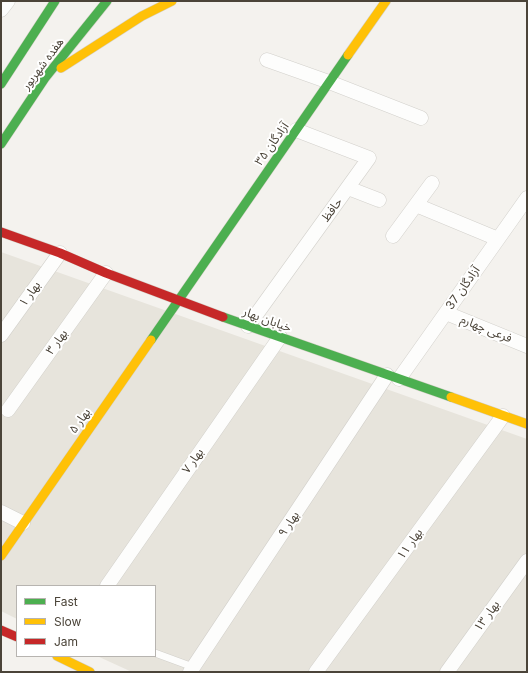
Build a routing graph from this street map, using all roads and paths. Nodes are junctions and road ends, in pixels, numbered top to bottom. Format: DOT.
graph roads {
  1 [pos="8,1"];
  2 [pos="44,1"];
  3 [pos="55,1"];
  4 [pos="107,1"];
  5 [pos="172,1"];
  6 [pos="386,1"];
  7 [pos="1,10"];
  8 [pos="28,41"];
  9 [pos="267,60"];
  10 [pos="3,76"];
  11 [pos="45,78"];
  12 [pos="329,82"];
  13 [pos="421,118"];
  14 [pos="296,130"];
  15 [pos="3,141"];
  16 [pos="1,152"];
  17 [pos="432,183"];
  18 [pos="348,188"];
  19 [pos="527,198"];
  20 [pos="379,200"];
  21 [pos="416,205"];
  22 [pos="1,232"];
  23 [pos="393,236"];
  24 [pos="498,239"];
  25 [pos="60,253"];
  26 [pos="106,273"];
  27 [pos="179,301"];
  28 [pos="446,313"];
  29 [pos="248,326"];
  30 [pos="1,335"];
  31 [pos="280,337"];
  32 [pos="527,346"];
  33 [pos="393,377"];
  34 [pos="8,410"];
  35 [pos="503,416"];
  36 [pos="527,424"];
  37 [pos="1,512"];
  38 [pos="23,523"];
  39 [pos="1,556"];
  40 [pos="527,561"];
  41 [pos="108,585"];
  42 [pos="1,630"];
  43 [pos="16,637"];
  44 [pos="156,653"];
  45 [pos="60,657"];
  46 [pos="191,670"];
  47 [pos="90,672"];
  48 [pos="316,672"];
  49 [pos="446,672"];
  1 -- 7 [label="street"];
  2 -- 8 [label="street"];
  3 -- 8 [label="street, هفده شهریور"];
  4 -- 11 [label="street, هفده شهریور"];
  5 -- 11 [label="street"];
  6 -- 12 [label="street, آزادگان ۳۵"];
  8 -- 10 [label="street, هفده شهریور"];
  9 -- 12 [label="street"];
  11 -- 15 [label="street, هفده شهریور"];
  12 -- 13 [label="street"];
  12 -- 14 [label="street, آزادگان ۳۵"];
  14 -- 18 [label="street, حافظ"];
  14 -- 27 [label="street, آزادگان ۳۵"];
  15 -- 16 [label="street, هفده شهریور"];
  17 -- 21 [label="street"];
  18 -- 20 [label="street"];
  18 -- 29 [label="street, حافظ"];
  19 -- 24 [label="street, آزادگان 37"];
  21 -- 23 [label="street"];
  21 -- 24 [label="street"];
  22 -- 25 [label="street, خیابان بهار"];
  24 -- 28 [label="street, آزادگان 37"];
  25 -- 26 [label="street, خیابان بهار"];
  25 -- 30 [label="street, بهار ۱"];
  26 -- 27 [label="street, خیابان بهار"];
  26 -- 34 [label="street, بهار ۳"];
  27 -- 29 [label="street, خیابان بهار"];
  27 -- 38 [label="street, بهار ۵"];
  28 -- 32 [label="street, فرعی چهارم"];
  28 -- 33 [label="street, آزادگان 37"];
  29 -- 31 [label="street, خیابان بهار"];
  31 -- 33 [label="street, خیابان بهار"];
  31 -- 41 [label="street, بهار ۷"];
  33 -- 35 [label="street, خیابان بهار"];
  33 -- 46 [label="street, بهار ۹"];
  35 -- 36 [label="street, خیابان بهار"];
  35 -- 48 [label="street, بهار ۱۱"];
  37 -- 38 [label="street"];
  38 -- 39 [label="street, بهار ۵"];
  40 -- 49 [label="street, بهار ۱۳"];
  42 -- 43 [label="street"];
  44 -- 46 [label="lane"];
  45 -- 47 [label="street"];
}
